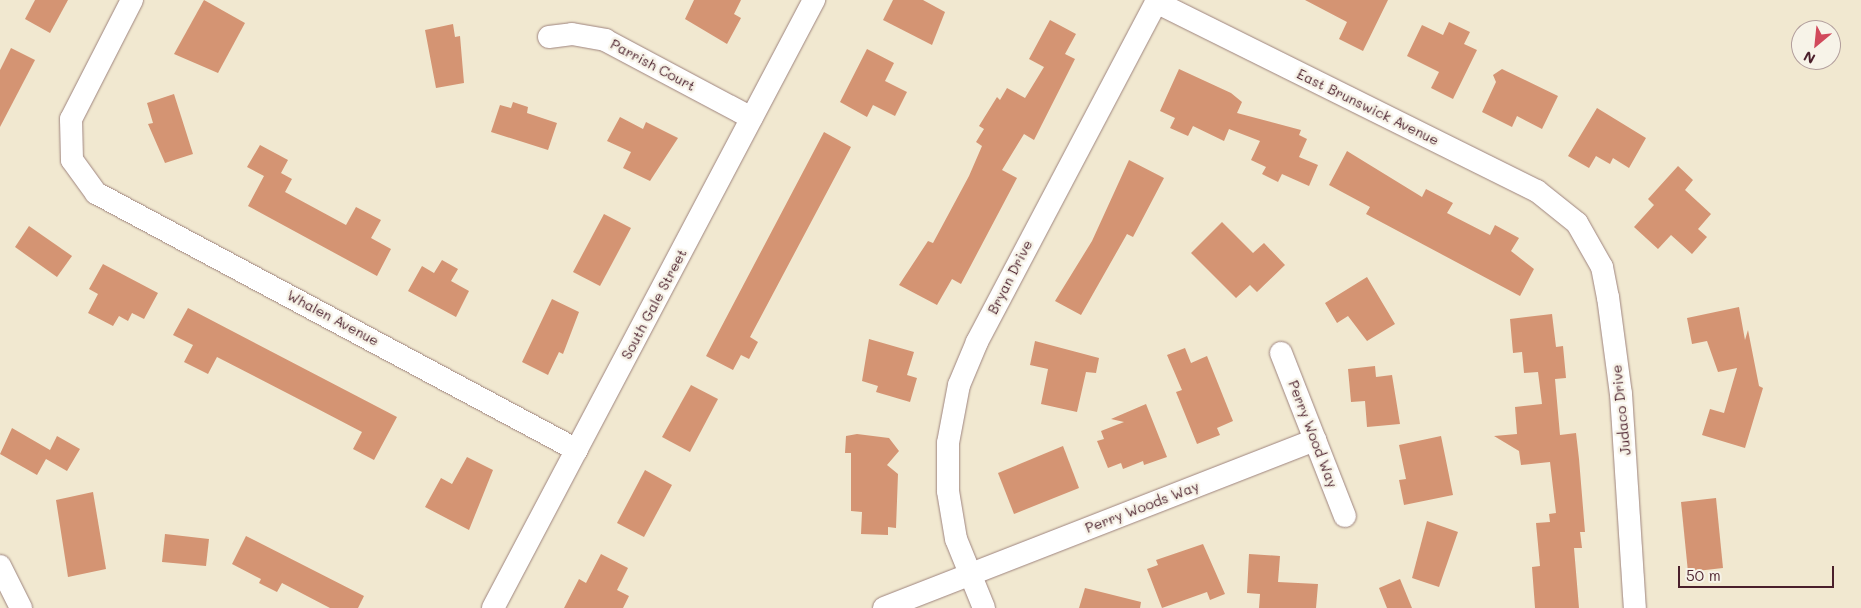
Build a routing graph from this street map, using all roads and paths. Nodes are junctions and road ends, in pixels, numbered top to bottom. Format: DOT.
graph roads {
  1 [pos="132,0"];
  2 [pos="814,0"];
  3 [pos="1157,1"];
  4 [pos="548,37"];
  5 [pos="752,118"];
  6 [pos="1574,221"];
  7 [pos="1281,353"];
  8 [pos="1315,440"];
  9 [pos="577,450"];
  10 [pos="1345,516"];
  11 [pos="0,566"];
  12 [pos="970,574"];
  13 [pos="21,608"];
  14 [pos="493,608"];
  15 [pos="884,608"];
  16 [pos="984,608"];
  17 [pos="1635,608"];
  1 -- 9 [label="street, Whalen Avenue"];
  2 -- 5 [label="street, South Gale Street"];
  3 -- 6 [label="street, East Brunswick Avenue"];
  3 -- 12 [label="street, Bryan Drive"];
  4 -- 5 [label="street, Parrish Court"];
  5 -- 9 [label="street, South Gale Street"];
  6 -- 17 [label="street, Judaco Drive"];
  7 -- 8 [label="street, Perry Wood Way"];
  8 -- 10 [label="street, Perry Wood Way"];
  8 -- 12 [label="street, Perry Woods Way"];
  9 -- 14 [label="street, South Gale Street"];
  11 -- 13 [label="street"];
  12 -- 15 [label="street, Perry Woods Way"];
  12 -- 16 [label="street"];
}
